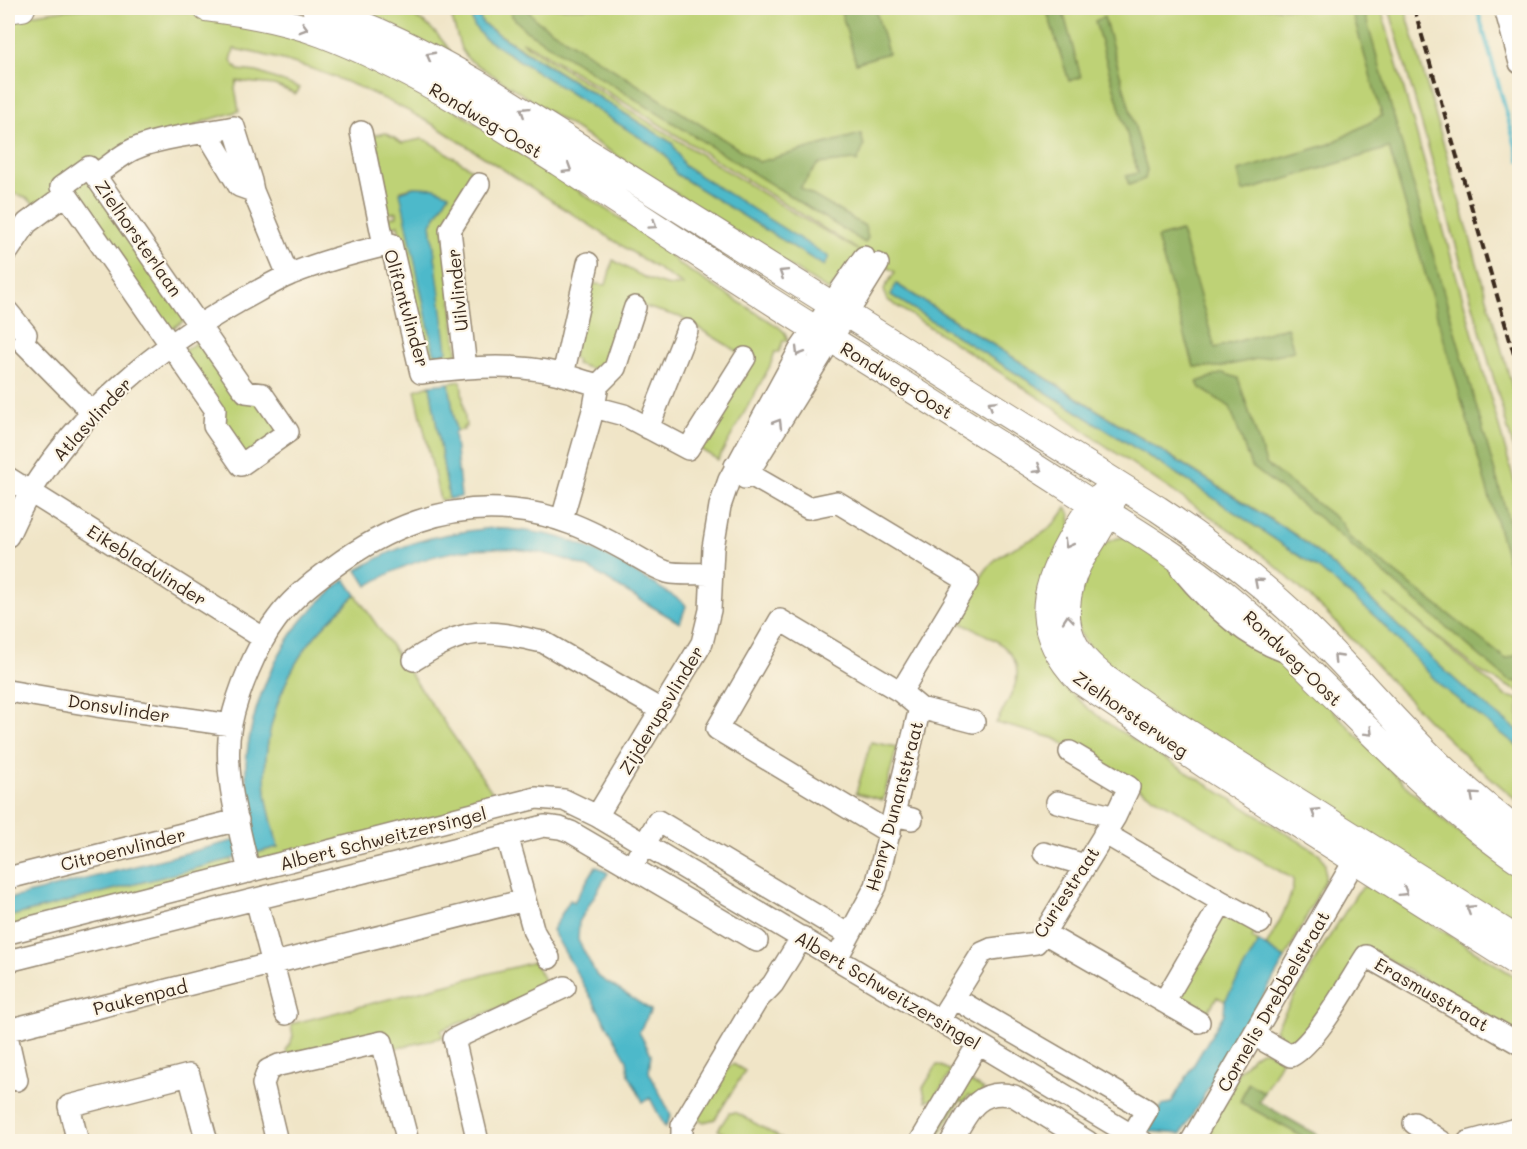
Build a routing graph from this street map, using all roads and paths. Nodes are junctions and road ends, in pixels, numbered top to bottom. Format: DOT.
graph roads {
  1 [pos="22,8"];
  2 [pos="206,8"];
  3 [pos="315,8"];
  4 [pos="1505,8"];
  5 [pos="8,10"];
  6 [pos="1520,63"];
  7 [pos="361,132"];
  8 [pos="95,175"];
  9 [pos="479,184"];
  10 [pos="65,195"];
  11 [pos="384,245"];
  12 [pos="8,251"];
  13 [pos="871,260"];
  14 [pos="588,262"];
  15 [pos="288,275"];
  16 [pos="635,307"];
  17 [pos="840,308"];
  18 [pos="8,312"];
  19 [pos="200,325"];
  20 [pos="687,330"];
  21 [pos="822,333"];
  22 [pos="15,339"];
  23 [pos="170,346"];
  24 [pos="745,358"];
  25 [pos="466,368"];
  26 [pos="563,375"];
  27 [pos="598,385"];
  28 [pos="594,407"];
  29 [pos="93,412"];
  30 [pos="648,428"];
  31 [pos="741,469"];
  32 [pos="8,478"];
  33 [pos="1118,483"];
  34 [pos="30,493"];
  35 [pos="1101,508"];
  36 [pos="562,519"];
  37 [pos="8,536"];
  38 [pos="712,574"];
  39 [pos="263,638"];
  40 [pos="414,660"];
  41 [pos="8,691"];
  42 [pos="901,692"];
  43 [pos="920,708"];
  44 [pos="661,710"];
  45 [pos="975,722"];
  46 [pos="231,725"];
  47 [pos="1070,752"];
  48 [pos="1057,802"];
  49 [pos="597,816"];
  50 [pos="238,820"];
  51 [pos="898,822"];
  52 [pos="1109,825"];
  53 [pos="1520,832"];
  54 [pos="507,835"];
  55 [pos="645,844"];
  56 [pos="1359,852"];
  57 [pos="1044,853"];
  58 [pos="1520,861"];
  59 [pos="1085,865"];
  60 [pos="631,867"];
  61 [pos="249,872"];
  62 [pos="8,878"];
  63 [pos="256,899"];
  64 [pos="525,900"];
  65 [pos="1222,902"];
  66 [pos="113,906"];
  67 [pos="1260,923"];
  68 [pos="8,933"];
  69 [pos="120,933"];
  70 [pos="1044,933"];
  71 [pos="796,934"];
  72 [pos="849,935"];
  73 [pos="757,941"];
  74 [pos="1520,941"];
  75 [pos="549,958"];
  76 [pos="837,958"];
  77 [pos="8,961"];
  78 [pos="272,963"];
  79 [pos="1520,964"];
  80 [pos="565,987"];
  81 [pos="954,998"];
  82 [pos="1164,1002"];
  83 [pos="286,1014"];
  84 [pos="940,1020"];
  85 [pos="1199,1022"];
  86 [pos="8,1030"];
  87 [pos="1254,1035"];
  88 [pos="8,1040"];
  89 [pos="978,1044"];
  90 [pos="1520,1044"];
  91 [pos="17,1080"];
  92 [pos="1414,1123"];
  93 [pos="1520,1128"];
  94 [pos="681,1134"];
  95 [pos="1134,1139"];
  96 [pos="78,1142"];
  97 [pos="207,1142"];
  98 [pos="277,1142"];
  99 [pos="408,1142"];
  100 [pos="478,1142"];
  101 [pos="667,1142"];
  102 [pos="920,1142"];
  103 [pos="951,1142"];
  104 [pos="1088,1142"];
  105 [pos="1191,1142"];
  106 [pos="1442,1142"];
  107 [pos="1468,1142"];
  1 -- 5 [label="main road"];
  2 -- 21 [label="main road, Rondweg-Oost, one-way"];
  17 -- 3 [label="main road, Rondweg-Oost, one-way"];
  4 -- 6 [label="street"];
  7 -- 11 [label="street"];
  8 -- 10 [label="street, Zielhorsterlaan"];
  8 -- 15 [label="street"];
  8 -- 19 [label="street, Zielhorsterlaan"];
  9 -- 25 [label="street, Uilvlinder"];
  10 -- 12 [label="street"];
  10 -- 23 [label="street, Zielhorsterlaan"];
  11 -- 15 [label="street, Olifantvlinder"];
  11 -- 25 [label="street, Olifantvlinder"];
  13 -- 17 [label="street, Zijderupsvlinder"];
  14 -- 26 [label="street"];
  15 -- 19 [label="street, Olifantvlinder"];
  16 -- 27 [label="street"];
  17 -- 21 [label="street, Zijderupsvlinder"];
  33 -- 17 [label="main road, Rondweg-Oost, one-way"];
  18 -- 22 [label="street"];
  19 -- 23 [label="street, Atlasvlinder"];
  19 -- 23 [label="street, Zielhorsterlaan"];
  20 -- 30 [label="street"];
  21 -- 31 [label="street, Zijderupsvlinder"];
  21 -- 35 [label="main road, Rondweg-Oost, one-way"];
  22 -- 29 [label="street"];
  23 -- 29 [label="street, Atlasvlinder"];
  24 -- 30 [label="street"];
  25 -- 26 [label="street, Olifantvlinder"];
  26 -- 27 [label="street, Olifantvlinder"];
  27 -- 28 [label="street"];
  28 -- 30 [label="street"];
  28 -- 36 [label="street"];
  29 -- 34 [label="street, Atlasvlinder"];
  31 -- 38 [label="street, Zijderupsvlinder"];
  31 -- 42 [label="street, Henry Dunantstraat"];
  32 -- 34 [label="street, Eikebladvlinder"];
  33 -- 35 [label="main road, Zielhorsterweg"];
  53 -- 33 [label="main road, Rondweg-Oost, one-way"];
  34 -- 37 [label="street, Atlasvlinder"];
  34 -- 39 [label="street, Eikebladvlinder"];
  35 -- 56 [label="main road, Zielhorsterweg"];
  35 -- 58 [label="main road, Rondweg-Oost, one-way"];
  36 -- 38 [label="street"];
  36 -- 39 [label="street"];
  38 -- 44 [label="street, Zijderupsvlinder"];
  39 -- 46 [label="street"];
  40 -- 44 [label="street"];
  41 -- 46 [label="street, Donsvlinder"];
  42 -- 43 [label="street, Henry Dunantstraat"];
  42 -- 51 [label="street"];
  43 -- 45 [label="street"];
  43 -- 51 [label="street, Henry Dunantstraat"];
  44 -- 49 [label="street, Zijderupsvlinder"];
  46 -- 50 [label="street"];
  47 -- 52 [label="street, Curiestraat"];
  48 -- 52 [label="street"];
  49 -- 55 [label="street, Albert Schweitzersingel"];
  49 -- 61 [label="street, Albert Schweitzersingel"];
  50 -- 61 [label="street"];
  50 -- 62 [label="street, Citroenvlinder"];
  51 -- 72 [label="street, Henry Dunantstraat"];
  52 -- 59 [label="street, Curiestraat"];
  52 -- 65 [label="street"];
  54 -- 60 [label="street, Albert Schweitzersingel"];
  54 -- 63 [label="street, Albert Schweitzersingel"];
  54 -- 64 [label="street"];
  55 -- 60 [label="street, Albert Schweitzersingel"];
  55 -- 71 [label="street, Albert Schweitzersingel"];
  55 -- 72 [label="street, Albert Schweitzersingel"];
  74 -- 56 [label="main road, Zielhorsterweg, one-way"];
  56 -- 79 [label="main road, Zielhorsterweg, one-way"];
  56 -- 87 [label="street, Cornelis Drebbelstraat"];
  57 -- 59 [label="street"];
  59 -- 70 [label="street, Curiestraat"];
  60 -- 73 [label="street, Albert Schweitzersingel"];
  61 -- 66 [label="street, Albert Schweitzersingel"];
  63 -- 69 [label="street, Albert Schweitzersingel"];
  63 -- 78 [label="street"];
  64 -- 75 [label="street"];
  64 -- 78 [label="street, Paukenpad"];
  65 -- 67 [label="street"];
  65 -- 82 [label="street"];
  66 -- 68 [label="street, Albert Schweitzersingel"];
  66 -- 69 [label="street"];
  69 -- 77 [label="street, Albert Schweitzersingel"];
  70 -- 81 [label="street, Curiestraat"];
  70 -- 82 [label="street"];
  71 -- 76 [label="street, Albert Schweitzersingel"];
  71 -- 94 [label="street"];
  72 -- 76 [label="street, Henry Dunantstraat"];
  76 -- 84 [label="street, Albert Schweitzersingel"];
  78 -- 83 [label="street"];
  78 -- 86 [label="street, Paukenpad"];
  80 -- 100 [label="street"];
  81 -- 84 [label="street, Curiestraat"];
  81 -- 95 [label="street, Albert Schweitzersingel"];
  82 -- 85 [label="street"];
  84 -- 89 [label="street, Albert Schweitzersingel"];
  87 -- 90 [label="street, Erasmusstraat"];
  87 -- 105 [label="street, Cornelis Drebbelstraat"];
  88 -- 91 [label="street"];
  89 -- 95 [label="street, Albert Schweitzersingel"];
  89 -- 102 [label="street"];
  92 -- 106 [label="street"];
  93 -- 107 [label="street"];
  94 -- 101 [label="street"];
  96 -- 97 [label="street"];
  98 -- 99 [label="street"];
  103 -- 104 [label="street"];
}
